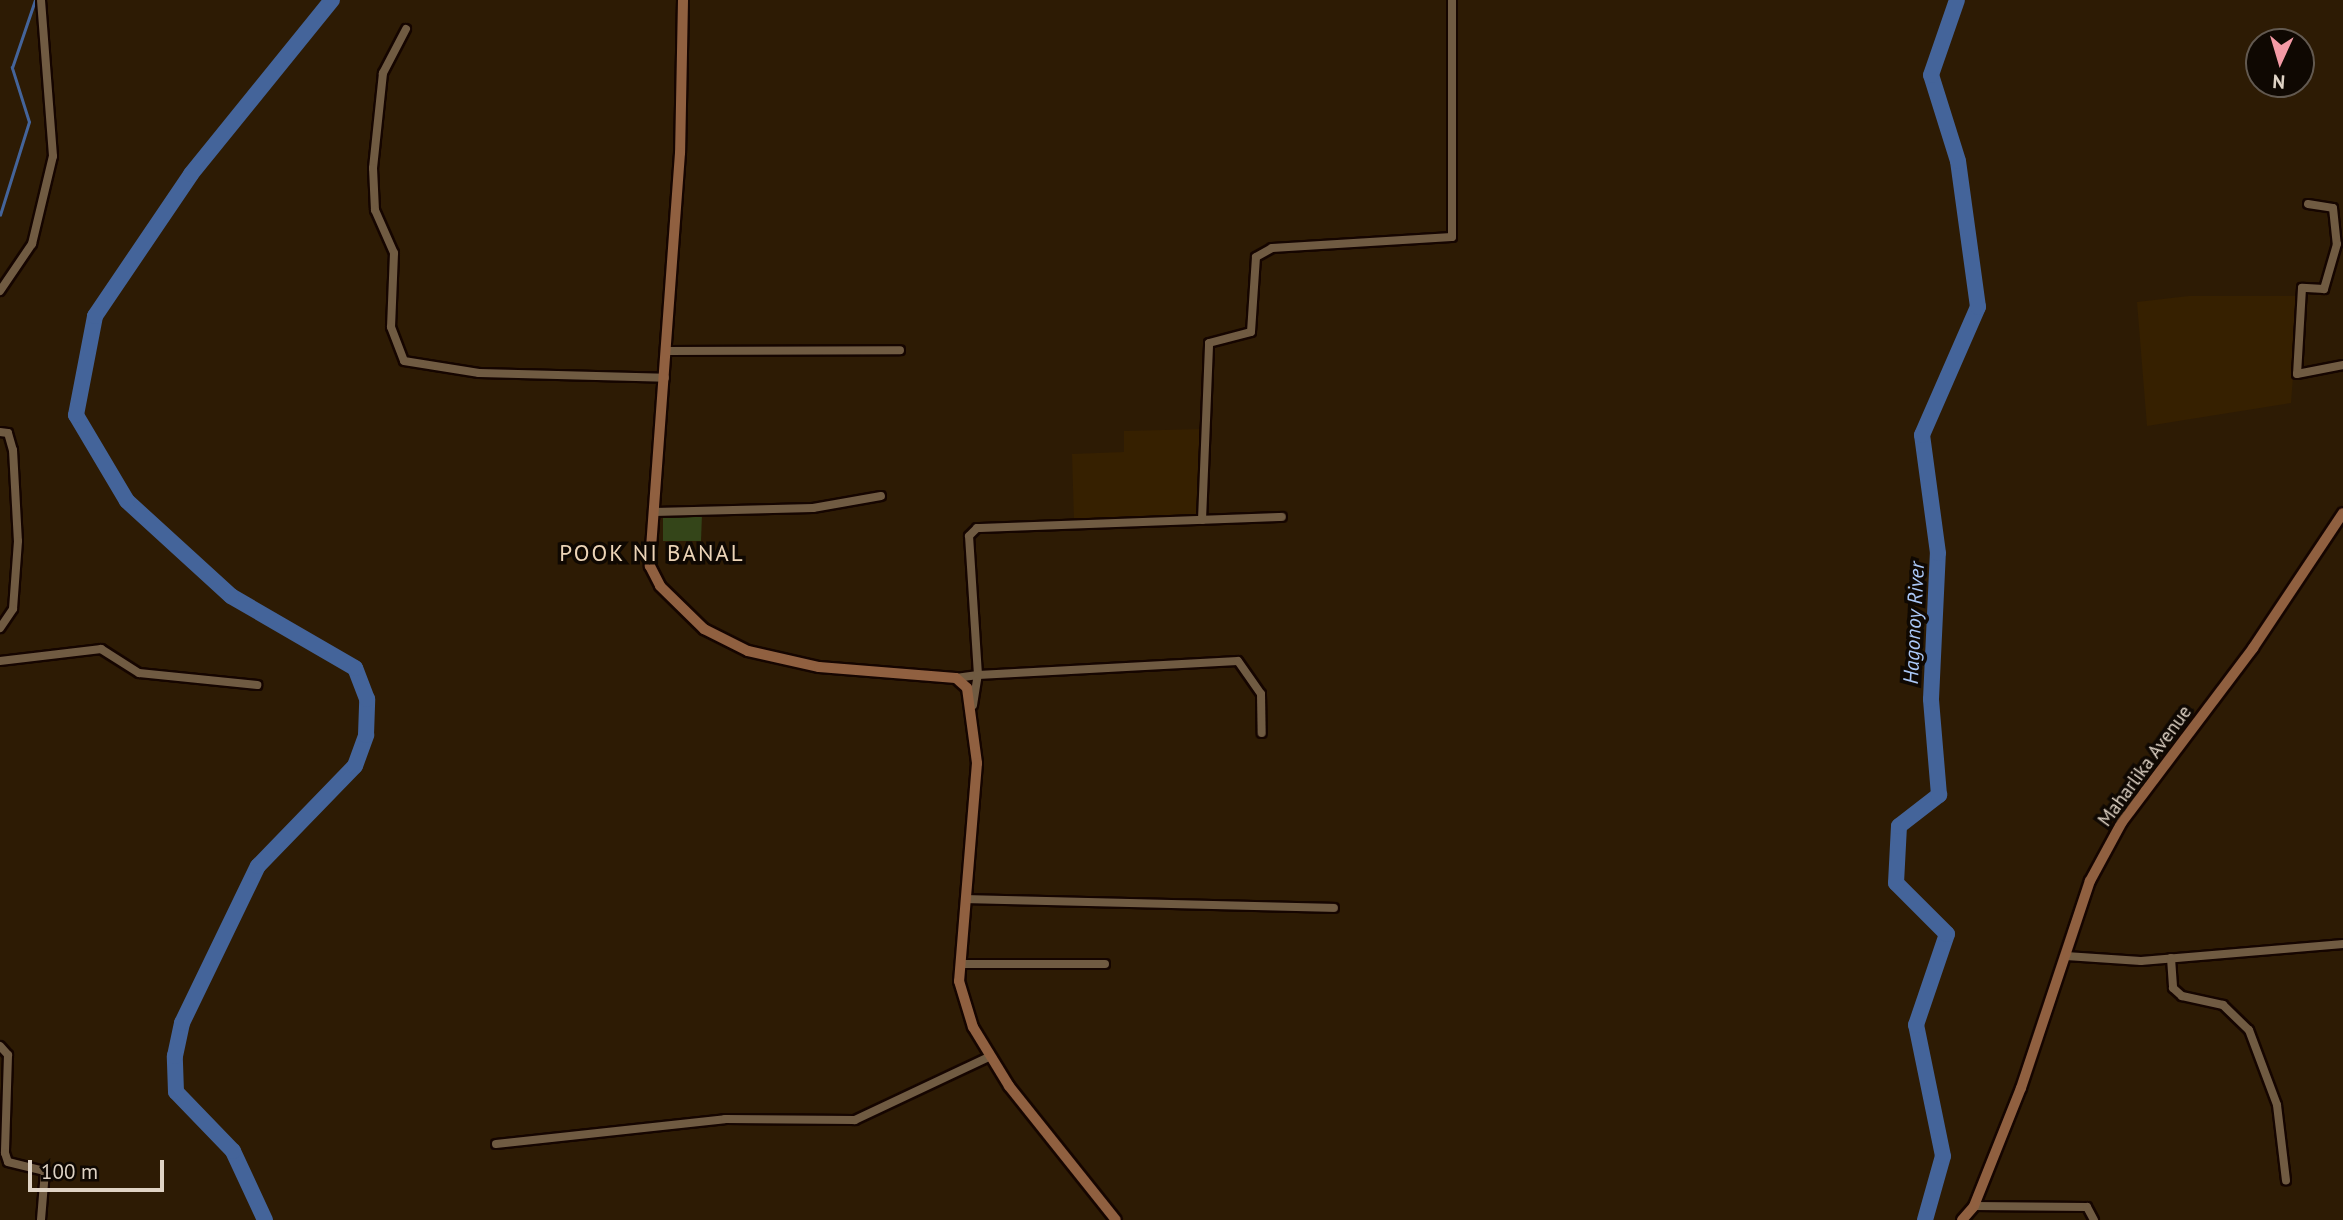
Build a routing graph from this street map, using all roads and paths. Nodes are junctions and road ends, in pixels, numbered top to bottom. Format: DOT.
graph roads {
  1 [pos="41,0"];
  2 [pos="683,0"];
  3 [pos="1452,0"];
  4 [pos="407,29"];
  5 [pos="2308,204"];
  6 [pos="0,292"];
  7 [pos="900,350"];
  8 [pos="667,351"];
  9 [pos="2343,365"];
  10 [pos="665,378"];
  11 [pos="0,432"];
  12 [pos="881,495"];
  13 [pos="654,512"];
  14 [pos="2343,513"];
  15 [pos="1282,517"];
  16 [pos="1202,520"];
  17 [pos="0,628"];
  18 [pos="0,661"];
  19 [pos="978,675"];
  20 [pos="956,678"];
  21 [pos="257,685"];
  22 [pos="972,705"];
  23 [pos="1262,733"];
  24 [pos="967,899"];
  25 [pos="1334,908"];
  26 [pos="2343,944"];
  27 [pos="2066,956"];
  28 [pos="2171,958"];
  29 [pos="961,964"];
  30 [pos="1105,964"];
  31 [pos="0,1046"];
  32 [pos="992,1056"];
  33 [pos="496,1144"];
  34 [pos="2286,1180"];
  35 [pos="1974,1206"];
  36 [pos="41,1220"];
  37 [pos="1116,1220"];
  38 [pos="1962,1220"];
  39 [pos="2094,1220"];
  1 -- 6 [label="street"];
  2 -- 8 [label="street"];
  3 -- 16 [label="street"];
  4 -- 10 [label="street"];
  5 -- 9 [label="street"];
  7 -- 8 [label="street"];
  8 -- 10 [label="street"];
  10 -- 13 [label="street"];
  11 -- 17 [label="street"];
  12 -- 13 [label="street"];
  13 -- 20 [label="street"];
  14 -- 27 [label="street, Maharlika Avenue"];
  15 -- 16 [label="street"];
  16 -- 19 [label="street"];
  18 -- 21 [label="street"];
  19 -- 20 [label="street"];
  19 -- 22 [label="street"];
  19 -- 23 [label="street"];
  20 -- 22 [label="street"];
  22 -- 24 [label="street"];
  24 -- 25 [label="street"];
  24 -- 29 [label="street"];
  26 -- 28 [label="street"];
  27 -- 28 [label="street"];
  27 -- 35 [label="street, Maharlika Avenue"];
  28 -- 34 [label="street"];
  29 -- 30 [label="street"];
  29 -- 32 [label="street"];
  31 -- 36 [label="street"];
  32 -- 33 [label="street"];
  32 -- 37 [label="street"];
  35 -- 38 [label="street, Maharlika Avenue"];
  35 -- 39 [label="street"];
}
